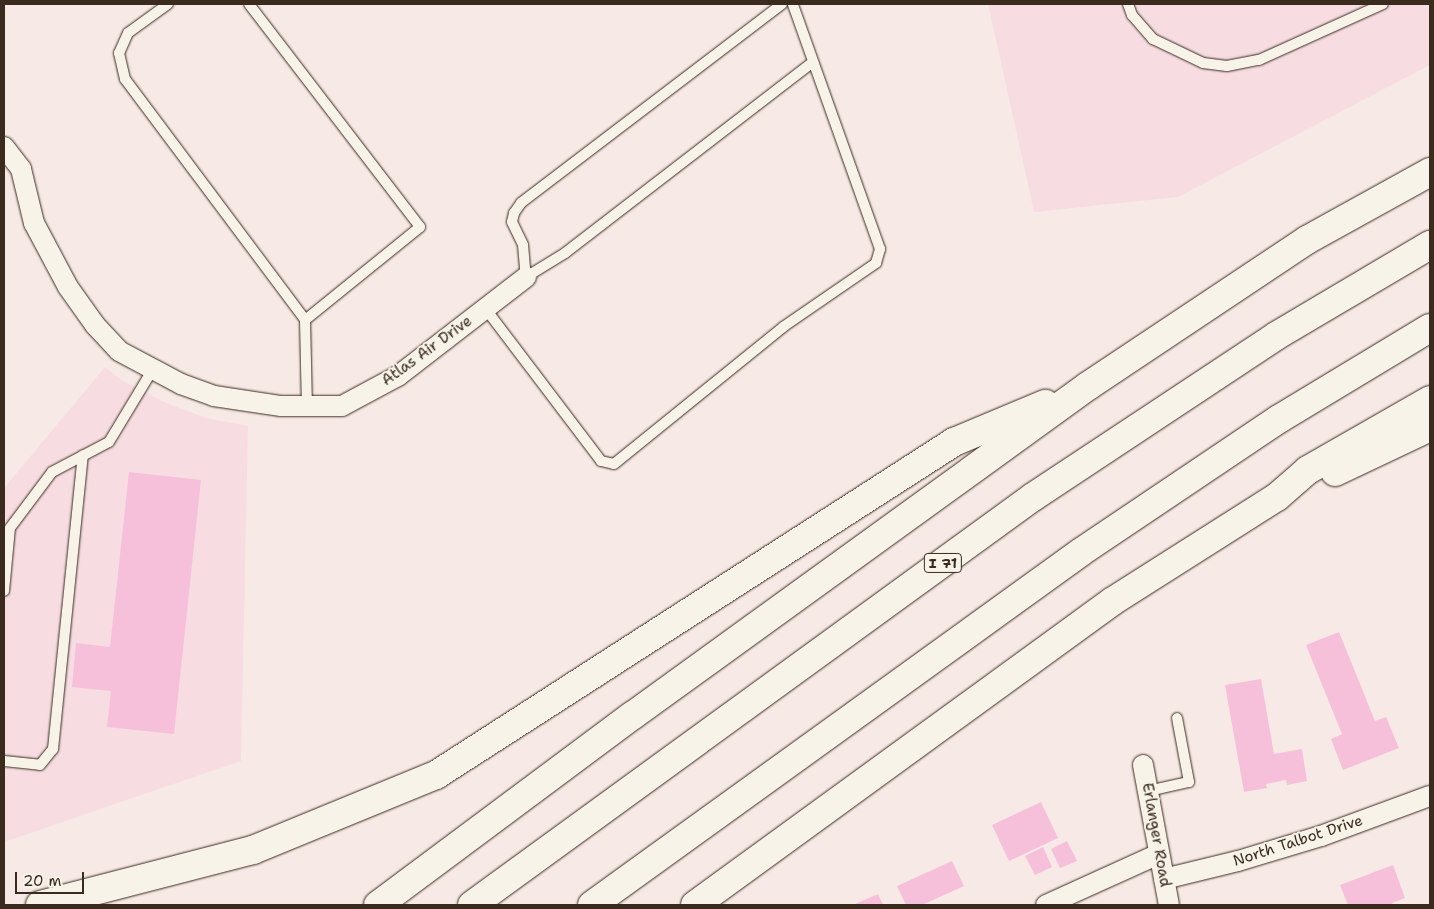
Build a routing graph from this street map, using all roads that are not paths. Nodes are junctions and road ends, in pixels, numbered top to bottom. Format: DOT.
graph roads {
  1 [pos="168,4"];
  2 [pos="249,4"];
  3 [pos="782,4"];
  4 [pos="793,4"];
  5 [pos="1128,4"];
  6 [pos="1383,4"];
  7 [pos="813,62"];
  8 [pos="4,147"];
  9 [pos="1430,172"];
  10 [pos="1430,245"];
  11 [pos="526,277"];
  12 [pos="485,308"];
  13 [pos="305,320"];
  14 [pos="1430,328"];
  15 [pos="153,369"];
  16 [pos="1088,386"];
  17 [pos="1430,400"];
  18 [pos="307,406"];
  19 [pos="1430,427"];
  20 [pos="84,456"];
  21 [pos="1276,497"];
  22 [pos="4,591"];
  23 [pos="1177,718"];
  24 [pos="4,761"];
  25 [pos="1143,764"];
  26 [pos="1148,791"];
  27 [pos="1430,796"];
  28 [pos="1159,854"];
  29 [pos="1164,879"];
  30 [pos="40,905"];
  31 [pos="378,905"];
  32 [pos="472,905"];
  33 [pos="592,905"];
  34 [pos="695,905"];
  35 [pos="1046,905"];
  36 [pos="1169,905"];
  1 -- 13 [label="lane"];
  2 -- 13 [label="lane"];
  3 -- 11 [label="lane"];
  4 -- 7 [label="lane"];
  5 -- 6 [label="lane"];
  7 -- 11 [label="lane"];
  7 -- 12 [label="lane"];
  8 -- 15 [label="street, Atlas Air Drive"];
  9 -- 16 [label="highway"];
  10 -- 32 [label="highway, I 71"];
  11 -- 12 [label="street, Atlas Air Drive"];
  12 -- 18 [label="street, Atlas Air Drive"];
  13 -- 18 [label="lane"];
  14 -- 33 [label="highway"];
  15 -- 18 [label="street, Atlas Air Drive"];
  15 -- 20 [label="lane"];
  16 -- 30 [label="highway"];
  16 -- 31 [label="highway"];
  17 -- 21 [label="highway"];
  19 -- 21 [label="highway"];
  20 -- 22 [label="lane"];
  20 -- 24 [label="lane"];
  21 -- 34 [label="highway"];
  23 -- 26 [label="lane"];
  25 -- 26 [label="street, Erlanger Road"];
  26 -- 28 [label="street, Erlanger Road"];
  27 -- 29 [label="street, North Talbot Drive"];
  28 -- 29 [label="street, Erlanger Road"];
  28 -- 35 [label="street"];
  29 -- 36 [label="street, Erlanger Road"];
}
